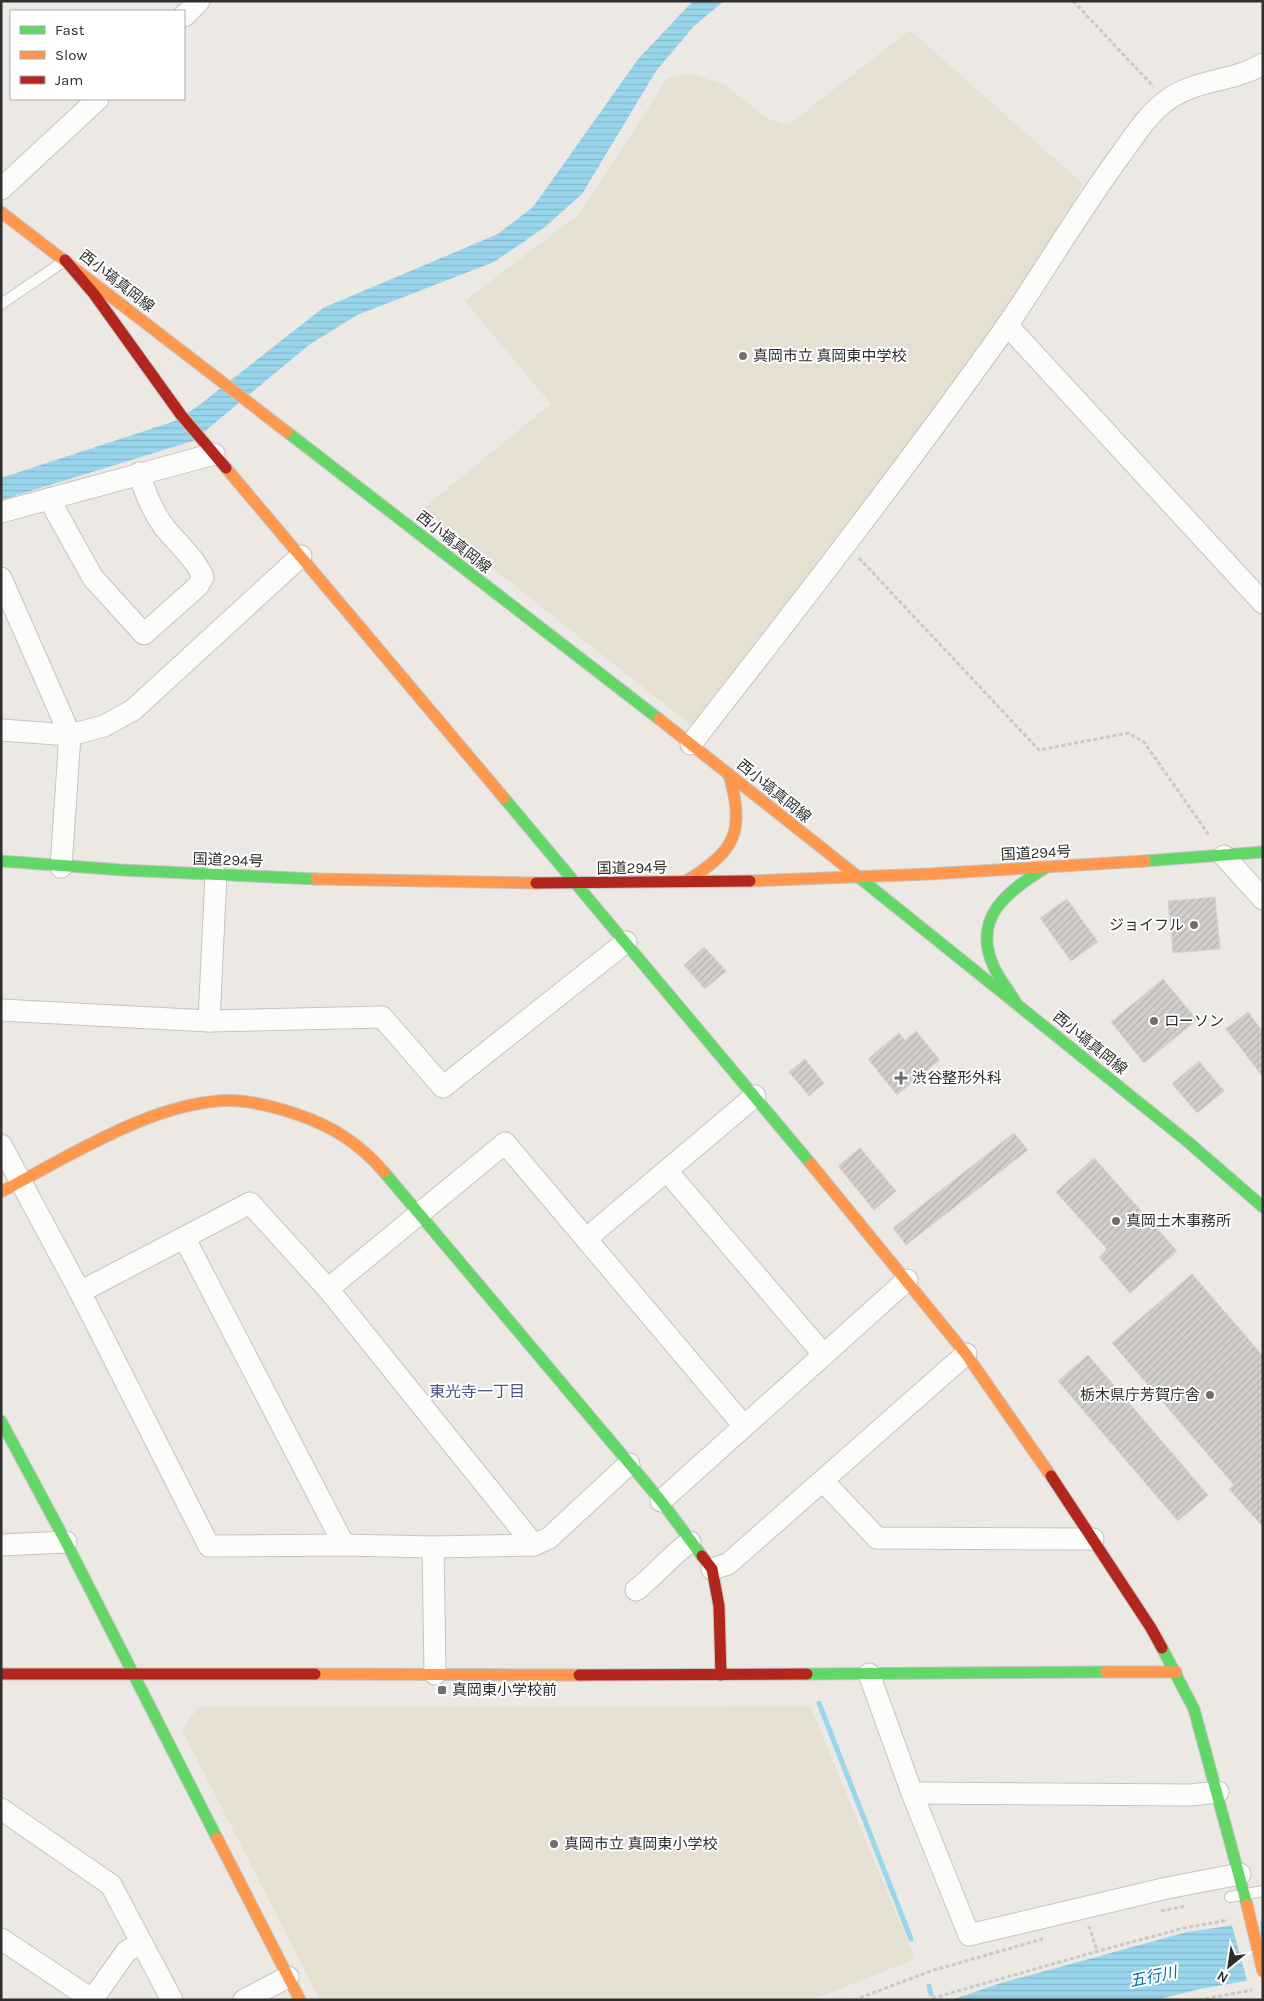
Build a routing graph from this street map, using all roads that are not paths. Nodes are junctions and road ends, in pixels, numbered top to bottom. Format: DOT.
graph roads {
  1 [pos="199,1"];
  2 [pos="185,15"];
  3 [pos="1263,64"];
  4 [pos="97,100"];
  5 [pos="1,189"];
  6 [pos="1,212"];
  7 [pos="66,260"];
  8 [pos="1,304"];
  9 [pos="1007,325"];
  10 [pos="214,454"];
  11 [pos="139,473"];
  12 [pos="49,500"];
  13 [pos="1,512"];
  14 [pos="301,556"];
  15 [pos="1,578"];
  16 [pos="1263,603"];
  17 [pos="1,730"];
  18 [pos="70,734"];
  19 [pos="691,744"];
  20 [pos="729,774"];
  21 [pos="1263,852"];
  22 [pos="1224,856"];
  23 [pos="1,861"];
  24 [pos="61,866"];
  25 [pos="1048,866"];
  26 [pos="216,875"];
  27 [pos="859,879"];
  28 [pos="685,882"];
  29 [pos="578,884"];
  30 [pos="1263,899"];
  31 [pos="626,942"];
  32 [pos="1015,1002"];
  33 [pos="1,1010"];
  34 [pos="209,1021"];
  35 [pos="755,1096"];
  36 [pos="1,1145"];
  37 [pos="667,1171"];
  38 [pos="21,1182"];
  39 [pos="1,1192"];
  40 [pos="1263,1207"];
  41 [pos="420,1214"];
  42 [pos="587,1238"];
  43 [pos="185,1240"];
  44 [pos="907,1280"];
  45 [pos="328,1288"];
  46 [pos="80,1292"];
  47 [pos="966,1354"];
  48 [pos="824,1355"];
  49 [pos="1,1421"];
  50 [pos="744,1426"];
  51 [pos="629,1464"];
  52 [pos="823,1480"];
  53 [pos="661,1501"];
  54 [pos="1092,1539"];
  55 [pos="66,1542"];
  56 [pos="690,1542"];
  57 [pos="1,1544"];
  58 [pos="344,1545"];
  59 [pos="534,1545"];
  60 [pos="433,1547"];
  61 [pos="712,1569"];
  62 [pos="636,1590"];
  63 [pos="1176,1672"];
  64 [pos="131,1673"];
  65 [pos="1,1674"];
  66 [pos="435,1674"];
  67 [pos="869,1674"];
  68 [pos="721,1675"];
  69 [pos="1218,1792"];
  70 [pos="912,1793"];
  71 [pos="1,1809"];
  72 [pos="1244,1891"];
  73 [pos="1263,1892"];
  74 [pos="1230,1897"];
  75 [pos="1,1939"];
  76 [pos="141,1942"];
  77 [pos="1263,1972"];
  78 [pos="288,1977"];
  79 [pos="92,2000"];
  80 [pos="172,2000"];
  81 [pos="244,2000"];
  82 [pos="300,2000"];
  1 -- 2 [label="street"];
  3 -- 9 [label="street"];
  4 -- 5 [label="street"];
  6 -- 7 [label="main road, 西小塙真岡線"];
  7 -- 8 [label="lane"];
  7 -- 10 [label="main road"];
  7 -- 19 [label="main road, 西小塙真岡線"];
  9 -- 16 [label="street"];
  9 -- 19 [label="street"];
  10 -- 11 [label="street"];
  10 -- 14 [label="main road"];
  11 -- 12 [label="street"];
  11 -- 12 [label="street"];
  12 -- 13 [label="street"];
  14 -- 18 [label="street"];
  14 -- 29 [label="main road"];
  15 -- 18 [label="street"];
  17 -- 18 [label="street"];
  18 -- 24 [label="street"];
  19 -- 20 [label="main road, 西小塙真岡線"];
  20 -- 27 [label="main road, 西小塙真岡線"];
  20 -- 28 [label="main road"];
  21 -- 22 [label="main road, 国道294号"];
  22 -- 25 [label="main road, 国道294号"];
  22 -- 30 [label="street"];
  23 -- 24 [label="main road, 国道294号"];
  24 -- 26 [label="main road, 国道294号"];
  25 -- 27 [label="main road, 国道294号"];
  25 -- 32 [label="main road"];
  26 -- 29 [label="main road, 国道294号"];
  26 -- 34 [label="street"];
  27 -- 28 [label="main road, 国道294号"];
  27 -- 32 [label="main road, 西小塙真岡線"];
  28 -- 29 [label="main road, 国道294号"];
  29 -- 31 [label="main road"];
  31 -- 34 [label="street"];
  31 -- 35 [label="main road"];
  32 -- 40 [label="main road, 西小塙真岡線"];
  33 -- 34 [label="street"];
  35 -- 37 [label="street"];
  35 -- 44 [label="main road"];
  36 -- 38 [label="street"];
  37 -- 42 [label="street"];
  37 -- 48 [label="street"];
  38 -- 39 [label="main road"];
  38 -- 41 [label="main road"];
  38 -- 46 [label="street"];
  41 -- 42 [label="street"];
  41 -- 45 [label="street"];
  41 -- 51 [label="main road"];
  42 -- 50 [label="street"];
  43 -- 45 [label="street"];
  43 -- 46 [label="street"];
  43 -- 58 [label="street"];
  44 -- 47 [label="main road"];
  44 -- 48 [label="street"];
  45 -- 59 [label="street"];
  46 -- 58 [label="street"];
  47 -- 52 [label="street"];
  47 -- 54 [label="main road"];
  48 -- 50 [label="street"];
  49 -- 55 [label="main road"];
  50 -- 53 [label="street"];
  51 -- 53 [label="main road"];
  51 -- 59 [label="street"];
  52 -- 54 [label="street"];
  52 -- 61 [label="street"];
  53 -- 56 [label="main road"];
  54 -- 63 [label="main road"];
  55 -- 57 [label="street"];
  55 -- 64 [label="main road"];
  56 -- 61 [label="main road"];
  56 -- 62 [label="street"];
  58 -- 60 [label="street"];
  59 -- 60 [label="street"];
  60 -- 66 [label="street"];
  61 -- 68 [label="main road"];
  63 -- 67 [label="main road"];
  63 -- 69 [label="main road"];
  64 -- 65 [label="main road"];
  64 -- 66 [label="main road"];
  64 -- 78 [label="main road"];
  66 -- 68 [label="main road"];
  67 -- 68 [label="main road"];
  67 -- 70 [label="street"];
  69 -- 70 [label="street"];
  69 -- 72 [label="main road"];
  70 -- 72 [label="street"];
  71 -- 76 [label="street"];
  72 -- 73 [label="lane"];
  72 -- 74 [label="lane"];
  72 -- 77 [label="main road, bridge"];
  75 -- 79 [label="street"];
  76 -- 79 [label="street"];
  76 -- 80 [label="street"];
  78 -- 81 [label="street"];
  78 -- 82 [label="main road"];
}
